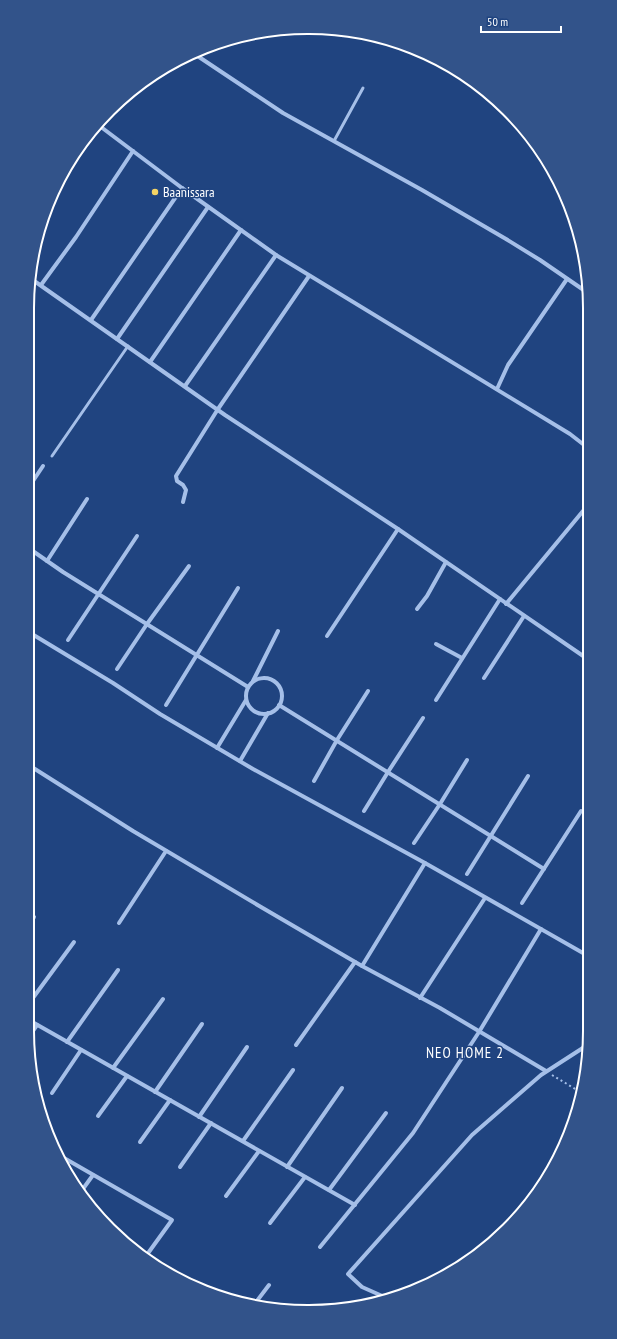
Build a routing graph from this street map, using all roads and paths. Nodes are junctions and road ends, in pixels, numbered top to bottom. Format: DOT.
graph roads {
  1 [pos="199,57"];
  2 [pos="363,88"];
  3 [pos="102,128"];
  4 [pos="334,142"];
  5 [pos="133,151"];
  6 [pos="182,188"];
  7 [pos="208,206"];
  8 [pos="241,230"];
  9 [pos="276,255"];
  10 [pos="309,276"];
  11 [pos="567,279"];
  12 [pos="36,282"];
  13 [pos="41,285"];
  14 [pos="582,289"];
  15 [pos="91,320"];
  16 [pos="117,339"];
  17 [pos="128,346"];
  18 [pos="150,362"];
  19 [pos="185,386"];
  20 [pos="497,390"];
  21 [pos="218,409"];
  22 [pos="583,444"];
  23 [pos="52,456"];
  24 [pos="43,466"];
  25 [pos="34,480"];
  26 [pos="87,499"];
  27 [pos="183,502"];
  28 [pos="583,511"];
  29 [pos="398,529"];
  30 [pos="136,536"];
  31 [pos="34,552"];
  32 [pos="47,561"];
  33 [pos="446,562"];
  34 [pos="189,566"];
  35 [pos="238,588"];
  36 [pos="99,594"];
  37 [pos="500,599"];
  38 [pos="506,604"];
  39 [pos="418,609"];
  40 [pos="524,616"];
  41 [pos="147,624"];
  42 [pos="278,631"];
  43 [pos="34,635"];
  44 [pos="327,636"];
  45 [pos="68,640"];
  46 [pos="436,644"];
  47 [pos="198,655"];
  48 [pos="583,656"];
  49 [pos="462,658"];
  50 [pos="117,669"];
  51 [pos="484,678"];
  52 [pos="253,681"];
  53 [pos="248,687"];
  54 [pos="368,691"];
  55 [pos="246,700"];
  56 [pos="436,700"];
  57 [pos="166,704"];
  58 [pos="279,705"];
  59 [pos="268,713"];
  60 [pos="423,718"];
  61 [pos="337,740"];
  62 [pos="217,748"];
  63 [pos="467,760"];
  64 [pos="240,761"];
  65 [pos="34,768"];
  66 [pos="388,772"];
  67 [pos="528,776"];
  68 [pos="314,781"];
  69 [pos="440,804"];
  70 [pos="364,811"];
  71 [pos="580,811"];
  72 [pos="491,836"];
  73 [pos="414,843"];
  74 [pos="166,851"];
  75 [pos="425,864"];
  76 [pos="544,869"];
  77 [pos="467,874"];
  78 [pos="485,898"];
  79 [pos="522,903"];
  80 [pos="119,923"];
  81 [pos="540,929"];
  82 [pos="74,942"];
  83 [pos="583,953"];
  84 [pos="355,962"];
  85 [pos="362,966"];
  86 [pos="118,970"];
  87 [pos="34,996"];
  88 [pos="162,998"];
  89 [pos="420,998"];
  90 [pos="34,1023"];
  91 [pos="202,1024"];
  92 [pos="37,1025"];
  93 [pos="34,1029"];
  94 [pos="479,1032"];
  95 [pos="67,1042"];
  96 [pos="296,1045"];
  97 [pos="247,1047"];
  98 [pos="582,1048"];
  99 [pos="81,1050"];
  100 [pos="112,1068"];
  101 [pos="293,1070"];
  102 [pos="546,1071"];
  103 [pos="127,1076"];
  104 [pos="342,1088"];
  105 [pos="577,1090"];
  106 [pos="156,1092"];
  107 [pos="52,1093"];
  108 [pos="170,1100"];
  109 [pos="386,1113"];
  110 [pos="98,1116"];
  111 [pos="199,1117"];
  112 [pos="211,1123"];
  113 [pos="243,1141"];
  114 [pos="140,1142"];
  115 [pos="259,1150"];
  116 [pos="66,1159"];
  117 [pos="180,1167"];
  118 [pos="287,1167"];
  119 [pos="93,1175"];
  120 [pos="305,1176"];
  121 [pos="84,1188"];
  122 [pos="330,1190"];
  123 [pos="226,1196"];
  124 [pos="355,1205"];
  125 [pos="270,1223"];
  126 [pos="320,1247"];
  127 [pos="148,1253"];
  128 [pos="269,1285"];
  129 [pos="381,1296"];
  130 [pos="257,1300"];
  1 -- 4 [label="street"];
  2 -- 4 [label="lane"];
  3 -- 5 [label="street"];
  4 -- 11 [label="street"];
  5 -- 6 [label="street"];
  5 -- 13 [label="street"];
  6 -- 7 [label="street"];
  6 -- 15 [label="street"];
  7 -- 8 [label="street"];
  7 -- 16 [label="street"];
  8 -- 9 [label="street"];
  8 -- 18 [label="street"];
  9 -- 10 [label="street"];
  9 -- 19 [label="street"];
  10 -- 20 [label="street"];
  10 -- 21 [label="street"];
  11 -- 14 [label="street"];
  11 -- 20 [label="street"];
  12 -- 13 [label="street"];
  13 -- 15 [label="street"];
  15 -- 16 [label="street"];
  16 -- 17 [label="street"];
  17 -- 18 [label="street"];
  17 -- 23 [label="lane"];
  18 -- 19 [label="street"];
  19 -- 21 [label="street"];
  20 -- 22 [label="street"];
  21 -- 27 [label="street"];
  21 -- 29 [label="street"];
  24 -- 25 [label="street"];
  26 -- 32 [label="street"];
  28 -- 38 [label="street"];
  29 -- 33 [label="street"];
  29 -- 44 [label="street"];
  30 -- 36 [label="street"];
  31 -- 32 [label="street"];
  32 -- 36 [label="street"];
  33 -- 37 [label="street"];
  33 -- 39 [label="street"];
  34 -- 41 [label="street"];
  35 -- 47 [label="street"];
  36 -- 41 [label="street"];
  36 -- 45 [label="street"];
  37 -- 38 [label="street"];
  37 -- 49 [label="street"];
  38 -- 40 [label="street"];
  40 -- 48 [label="street"];
  40 -- 51 [label="street"];
  41 -- 47 [label="street"];
  41 -- 50 [label="street"];
  42 -- 52 [label="street"];
  43 -- 62 [label="street"];
  46 -- 49 [label="street"];
  47 -- 53 [label="street"];
  47 -- 57 [label="street"];
  49 -- 56 [label="street"];
  52 -- 53 [label="street"];
  52 -- 58 [label="street"];
  53 -- 55 [label="street"];
  54 -- 61 [label="street"];
  55 -- 59 [label="street"];
  55 -- 62 [label="street"];
  58 -- 59 [label="street"];
  58 -- 61 [label="street"];
  59 -- 64 [label="street"];
  60 -- 66 [label="street"];
  61 -- 66 [label="street"];
  61 -- 68 [label="street"];
  62 -- 64 [label="street"];
  63 -- 69 [label="street"];
  64 -- 75 [label="street"];
  65 -- 74 [label="street"];
  66 -- 69 [label="street"];
  66 -- 70 [label="street"];
  67 -- 72 [label="street"];
  69 -- 72 [label="street"];
  69 -- 73 [label="street"];
  71 -- 76 [label="street"];
  72 -- 76 [label="street"];
  72 -- 77 [label="street"];
  74 -- 80 [label="street"];
  74 -- 84 [label="street"];
  75 -- 78 [label="street"];
  75 -- 85 [label="street"];
  76 -- 79 [label="street"];
  78 -- 81 [label="street"];
  78 -- 89 [label="street"];
  81 -- 83 [label="street"];
  81 -- 94 [label="street"];
  82 -- 87 [label="street"];
  84 -- 85 [label="street"];
  84 -- 96 [label="street"];
  85 -- 89 [label="street"];
  86 -- 95 [label="street"];
  88 -- 100 [label="street"];
  89 -- 94 [label="street"];
  90 -- 92 [label="street"];
  91 -- 106 [label="street"];
  92 -- 93 [label="street"];
  92 -- 95 [label="street"];
  94 -- 102 [label="street"];
  94 -- 124 [label="street"];
  95 -- 99 [label="street"];
  97 -- 111 [label="street"];
  98 -- 102 [label="street"];
  99 -- 100 [label="street"];
  99 -- 107 [label="street"];
  100 -- 103 [label="street"];
  101 -- 113 [label="street"];
  102 -- 105 [label="path"];
  102 -- 129 [label="street"];
  103 -- 106 [label="street"];
  103 -- 110 [label="street"];
  104 -- 118 [label="street"];
  106 -- 108 [label="street"];
  108 -- 111 [label="street"];
  108 -- 114 [label="street"];
  109 -- 122 [label="street"];
  111 -- 112 [label="street"];
  112 -- 113 [label="street"];
  112 -- 117 [label="street"];
  113 -- 115 [label="street"];
  115 -- 118 [label="street"];
  115 -- 123 [label="street"];
  116 -- 119 [label="street"];
  118 -- 120 [label="street"];
  119 -- 121 [label="street"];
  119 -- 127 [label="street"];
  120 -- 122 [label="street"];
  120 -- 125 [label="street"];
  122 -- 124 [label="street"];
  124 -- 126 [label="street"];
  128 -- 130 [label="street"];
}
